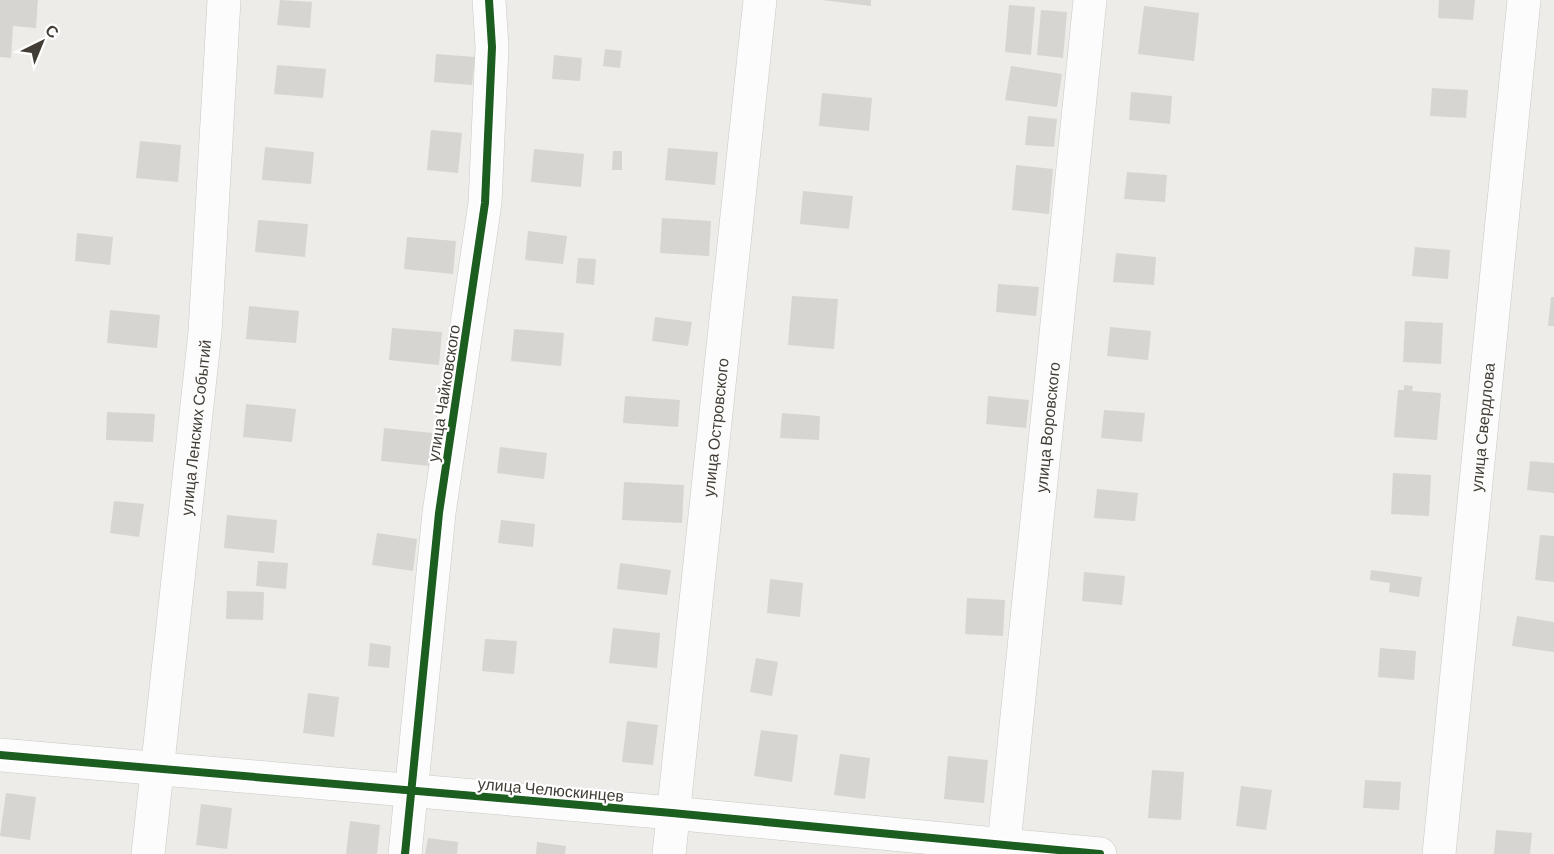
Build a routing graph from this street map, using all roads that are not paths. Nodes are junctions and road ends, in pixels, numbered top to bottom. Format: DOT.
graph roads {
  1 [pos="224,0"];
  2 [pos="489,0"];
  3 [pos="760,0"];
  4 [pos="1090,0"];
  5 [pos="1524,0"];
  6 [pos="0,755"];
  7 [pos="156,769"];
  8 [pos="411,790"];
  9 [pos="672,813"];
  10 [pos="1004,849"];
  11 [pos="148,854"];
  12 [pos="405,854"];
  13 [pos="669,854"];
  14 [pos="1100,854"];
  15 [pos="1439,854"];
  1 -- 7 [label="street, улица Ленских Событий"];
  2 -- 8 [label="street, улица Чайковского"];
  3 -- 9 [label="street, улица Островского"];
  4 -- 10 [label="street, улица Воровского"];
  5 -- 15 [label="street, улица Свердлова"];
  6 -- 7 [label="street, улица Челюскинцев"];
  7 -- 8 [label="street, улица Челюскинцев"];
  7 -- 11 [label="street, улица Ленских Событий"];
  8 -- 9 [label="street, улица Челюскинцев"];
  8 -- 12 [label="street, улица Чайковского"];
  9 -- 10 [label="street, улица Челюскинцев"];
  9 -- 13 [label="street, улица Островского"];
  10 -- 14 [label="street, улица Челюскинцев"];
}
